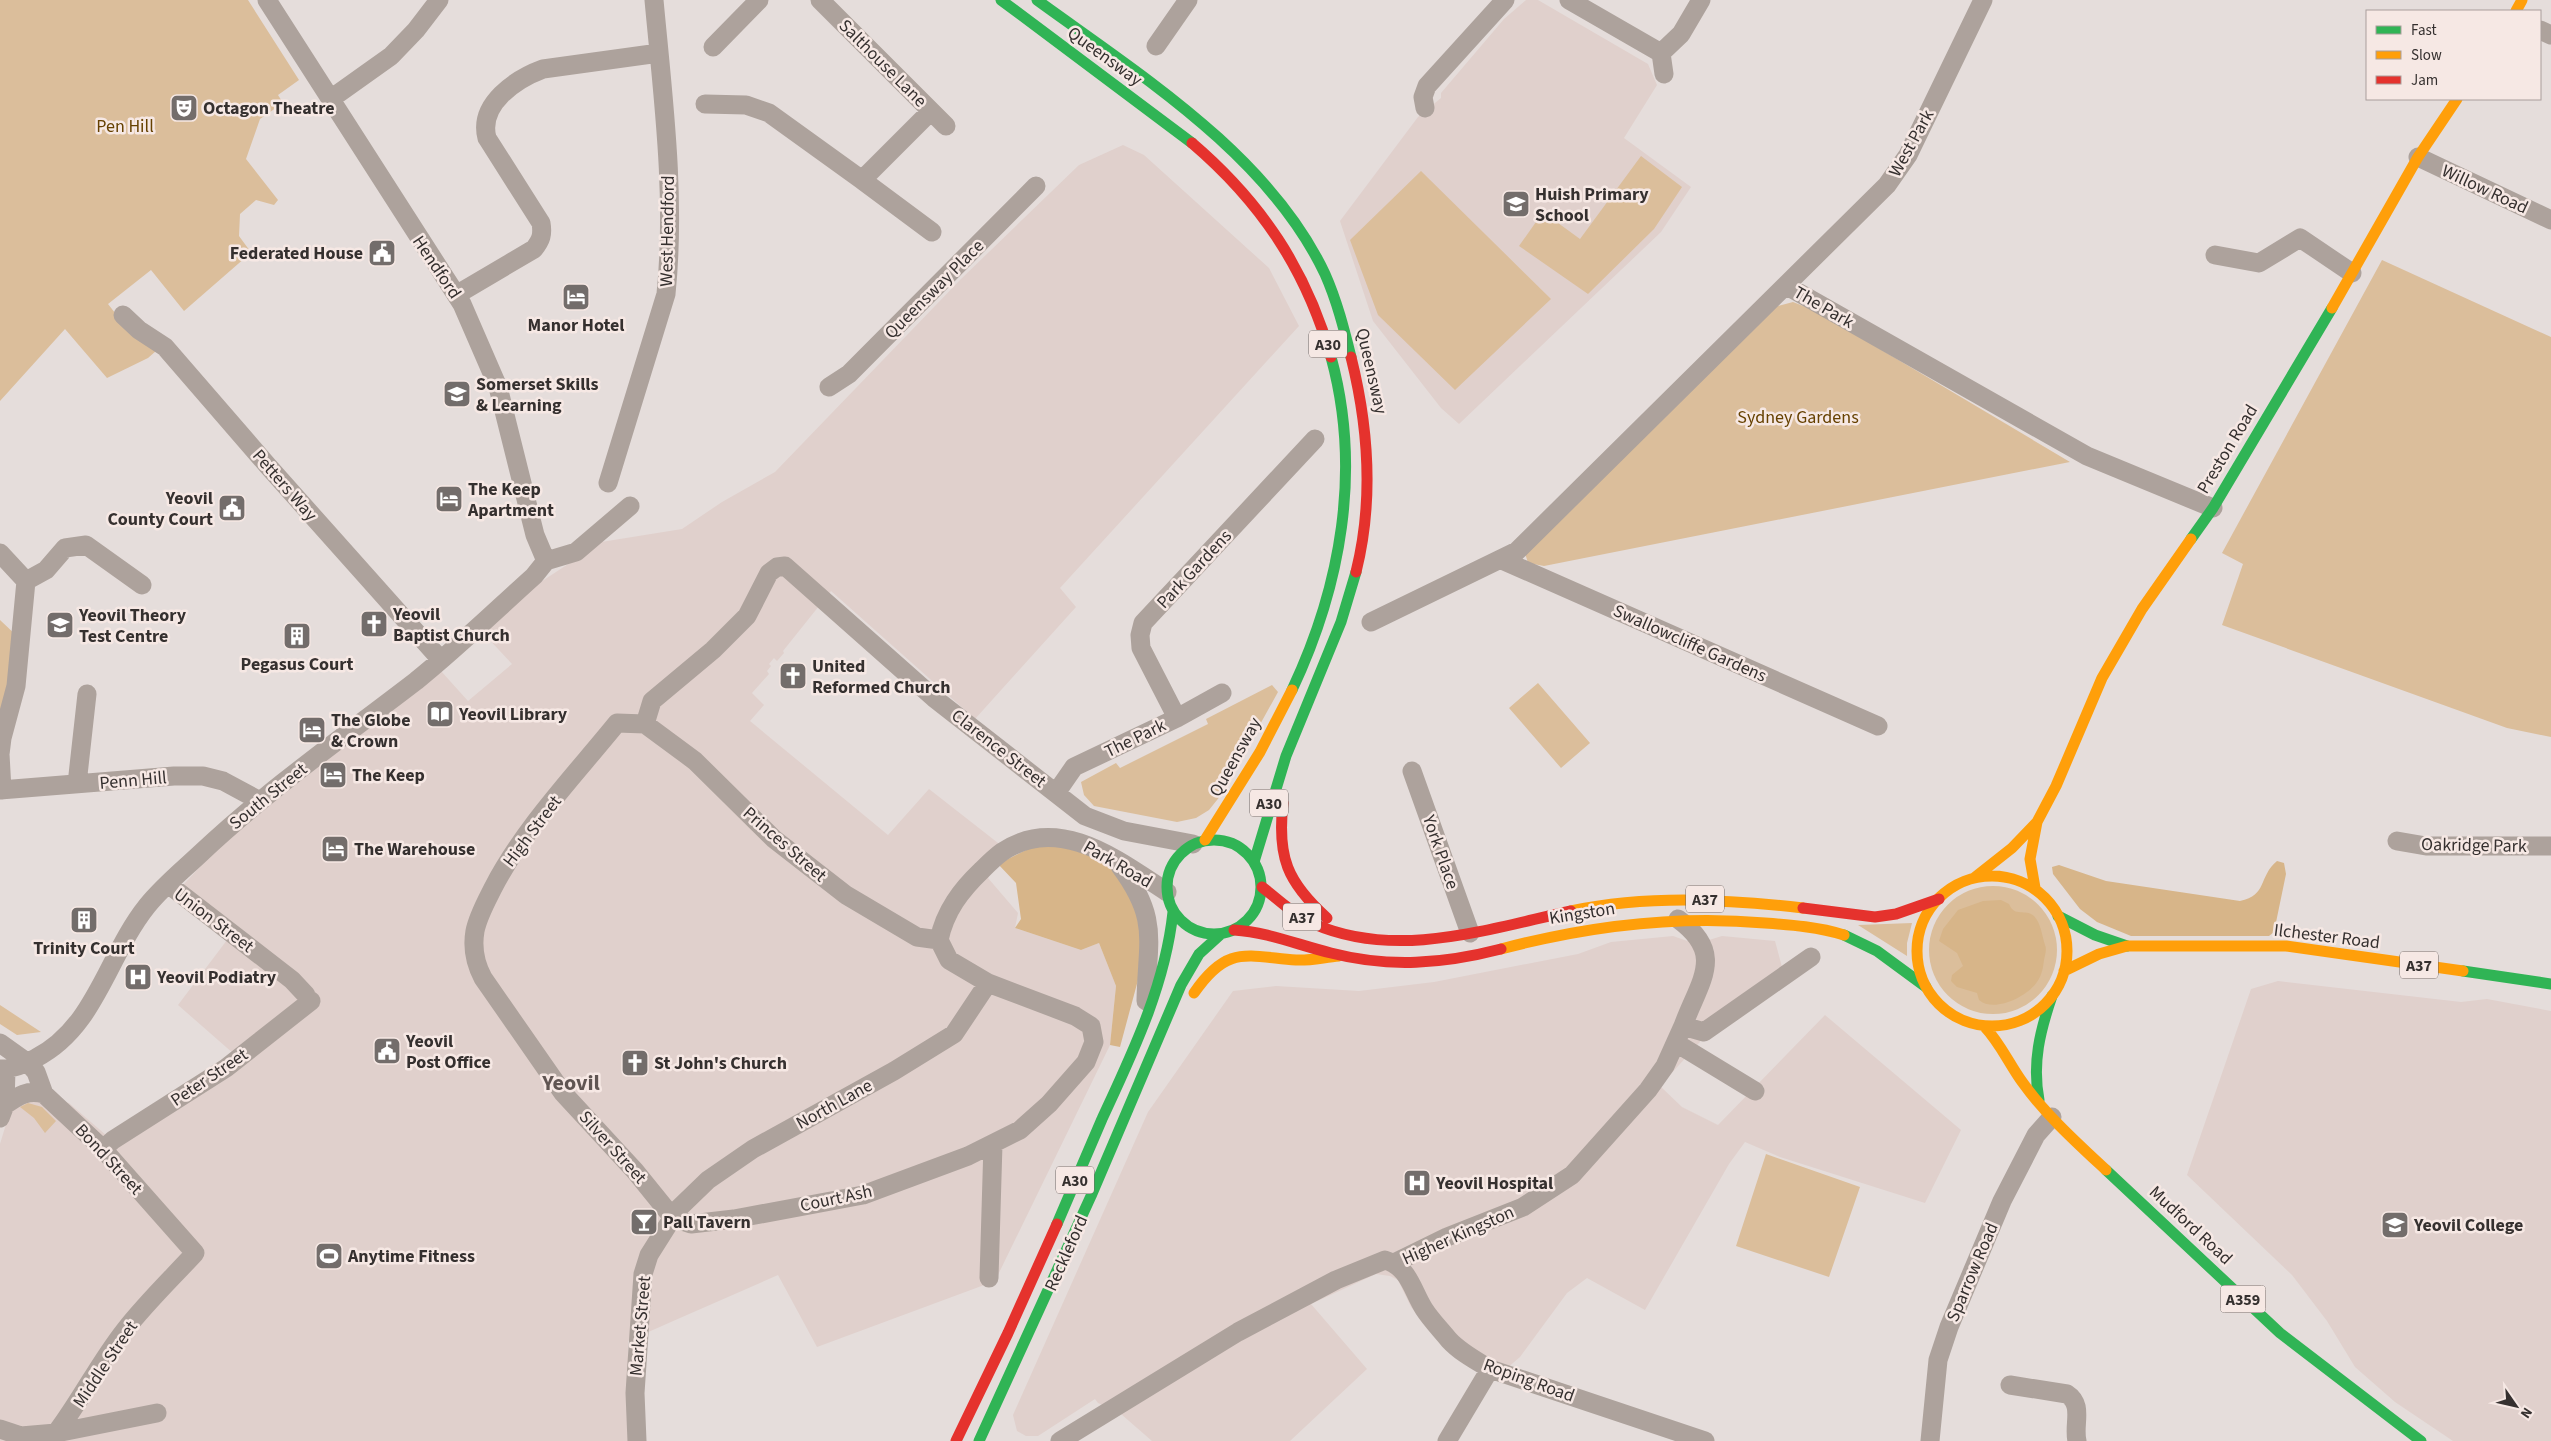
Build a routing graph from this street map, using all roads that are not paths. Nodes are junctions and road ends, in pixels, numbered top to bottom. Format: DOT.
graph roads {
  1 [pos="267,0"];
  2 [pos="439,0"];
  3 [pos="654,0"];
  4 [pos="759,0"];
  5 [pos="820,0"];
  6 [pos="1001,0"];
  7 [pos="1037,0"];
  8 [pos="1188,0"];
  9 [pos="1505,0"];
  10 [pos="1570,0"];
  11 [pos="1701,0"];
  12 [pos="1983,0"];
  13 [pos="1156,46"];
  14 [pos="713,47"];
  15 [pos="659,53"];
  16 [pos="1661,53"];
  17 [pos="1664,74"];
  18 [pos="332,98"];
  19 [pos="2457,100"];
  20 [pos="705,104"];
  21 [pos="1425,108"];
  22 [pos="931,111"];
  23 [pos="946,126"];
  24 [pos="2418,157"];
  25 [pos="862,180"];
  26 [pos="1036,186"];
  27 [pos="2551,220"];
  28 [pos="932,232"];
  29 [pos="2215,255"];
  30 [pos="2352,273"];
  31 [pos="1787,286"];
  32 [pos="456,295"];
  33 [pos="123,315"];
  34 [pos="828,387"];
  35 [pos="1316,439"];
  36 [pos="608,483"];
  37 [pos="630,506"];
  38 [pos="2213,508"];
  39 [pos="0,553"];
  40 [pos="1502,560"];
  41 [pos="546,561"];
  42 [pos="26,582"];
  43 [pos="142,585"];
  44 [pos="1371,622"];
  45 [pos="441,660"];
  46 [pos="1222,693"];
  47 [pos="87,694"];
  48 [pos="1177,718"];
  49 [pos="645,724"];
  50 [pos="1878,726"];
  51 [pos="1289,747"];
  52 [pos="1412,771"];
  53 [pos="77,784"];
  54 [pos="1,790"];
  55 [pos="1056,793"];
  56 [pos="260,801"];
  57 [pos="2037,822"];
  58 [pos="2397,841"];
  59 [pos="1199,842"];
  60 [pos="2551,846"];
  61 [pos="1114,858"];
  62 [pos="1254,862"];
  63 [pos="1974,878"];
  64 [pos="168,884"];
  65 [pos="1262,887"];
  66 [pos="2035,888"];
  67 [pos="1167,892"];
  68 [pos="1939,898"];
  69 [pos="1173,912"];
  70 [pos="2058,916"];
  71 [pos="1678,919"];
  72 [pos="1234,930"];
  73 [pos="1470,933"];
  74 [pos="1222,934"];
  75 [pos="1347,935"];
  76 [pos="940,940"];
  77 [pos="2127,946"];
  78 [pos="1340,955"];
  79 [pos="1799,960"];
  80 [pos="2064,971"];
  81 [pos="483,978"];
  82 [pos="988,983"];
  83 [pos="2551,984"];
  84 [pos="1926,987"];
  85 [pos="2052,996"];
  86 [pos="309,998"];
  87 [pos="1146,1017"];
  88 [pos="1683,1026"];
  89 [pos="1984,1026"];
  90 [pos="0,1043"];
  91 [pos="1676,1043"];
  92 [pos="28,1062"];
  93 [pos="3,1069"];
  94 [pos="1145,1070"];
  95 [pos="1755,1091"];
  96 [pos="44,1094"];
  97 [pos="2039,1100"];
  98 [pos="2,1112"];
  99 [pos="2052,1117"];
  100 [pos="994,1144"];
  101 [pos="103,1149"];
  102 [pos="673,1218"];
  103 [pos="195,1253"];
  104 [pos="1394,1263"];
  105 [pos="989,1278"];
  106 [pos="1490,1369"];
  107 [pos="2010,1385"];
  108 [pos="157,1413"];
  109 [pos="0,1429"];
  110 [pos="56,1433"];
  111 [pos="637,1441"];
  112 [pos="956,1441"];
  113 [pos="979,1441"];
  114 [pos="1060,1441"];
  115 [pos="1447,1441"];
  116 [pos="1704,1441"];
  117 [pos="1930,1441"];
  118 [pos="2077,1441"];
  119 [pos="2421,1441"];
  1 -- 18 [label="street, Hendford"];
  2 -- 18 [label="street"];
  3 -- 15 [label="street, West Hendford"];
  4 -- 14 [label="street"];
  5 -- 22 [label="street, Salthouse Lane"];
  6 -- 59 [label="main road, Queensway / A30"];
  7 -- 51 [label="main road, Queensway / A30"];
  8 -- 13 [label="street"];
  9 -- 21 [label="street"];
  10 -- 16 [label="street"];
  11 -- 16 [label="street"];
  12 -- 31 [label="street, West Park"];
  15 -- 32 [label="street"];
  15 -- 36 [label="street, West Hendford"];
  16 -- 17 [label="street"];
  18 -- 32 [label="street, Hendford"];
  19 -- 24 [label="main road, Preston Road"];
  20 -- 25 [label="street"];
  22 -- 23 [label="street, Salthouse Lane"];
  22 -- 25 [label="street"];
  24 -- 27 [label="street, Willow Road"];
  24 -- 30 [label="main road, Preston Road"];
  25 -- 28 [label="street"];
  26 -- 34 [label="street, Queensway Place"];
  29 -- 30 [label="street"];
  30 -- 38 [label="main road, Preston Road"];
  31 -- 38 [label="street, The Park"];
  31 -- 40 [label="street, The Park"];
  32 -- 41 [label="street, Hendford"];
  33 -- 45 [label="street, Petters Way"];
  35 -- 48 [label="street, Park Gardens"];
  37 -- 41 [label="street"];
  38 -- 57 [label="main road, Preston Road"];
  39 -- 42 [label="street"];
  40 -- 44 [label="street, The Park"];
  40 -- 50 [label="street, Swallowcliffe Gardens"];
  41 -- 45 [label="street, South Street"];
  42 -- 43 [label="street"];
  42 -- 54 [label="street"];
  45 -- 56 [label="street, South Street"];
  46 -- 48 [label="street, The Park"];
  47 -- 53 [label="street"];
  48 -- 55 [label="street, The Park"];
  49 -- 55 [label="street, Clarence Street"];
  49 -- 76 [label="street, Princes Street"];
  49 -- 81 [label="street, High Street"];
  51 -- 62 [label="main road, Queensway / A30"];
  51 -- 75 [label="main road"];
  52 -- 73 [label="street, York Place"];
  53 -- 54 [label="street, Penn Hill"];
  53 -- 56 [label="street, Penn Hill"];
  55 -- 59 [label="street, Clarence Street"];
  56 -- 64 [label="street, South Street"];
  57 -- 63 [label="main road, Preston Road"];
  57 -- 66 [label="main road, Preston Road"];
  58 -- 60 [label="street, Oakridge Park"];
  59 -- 62 [label="main road"];
  59 -- 67 [label="main road"];
  61 -- 67 [label="street, Park Road"];
  61 -- 76 [label="street, Park Road"];
  61 -- 87 [label="street, Reckleford"];
  62 -- 65 [label="main road"];
  63 -- 66 [label="main road, A37"];
  63 -- 68 [label="main road, A37"];
  64 -- 86 [label="street, Union Street"];
  64 -- 92 [label="street, South Street"];
  65 -- 72 [label="main road"];
  65 -- 75 [label="main road, Kingston / A37"];
  66 -- 70 [label="main road, A37"];
  67 -- 69 [label="main road"];
  68 -- 73 [label="main road, Kingston / A37"];
  68 -- 84 [label="main road, A37"];
  69 -- 74 [label="main road"];
  69 -- 87 [label="main road, Reckleford / A30"];
  70 -- 77 [label="main road, Ilchester Road / A37"];
  70 -- 80 [label="main road, A37"];
  71 -- 78 [label="main road, Kingston / A37"];
  71 -- 84 [label="main road, Kingston / A37"];
  71 -- 88 [label="street, Higher Kingston"];
  72 -- 74 [label="main road"];
  72 -- 78 [label="main road, Kingston / A37"];
  73 -- 75 [label="main road, Kingston / A37"];
  74 -- 94 [label="main road, Reckleford / A30"];
  76 -- 82 [label="street, Court Ash"];
  77 -- 80 [label="main road, Ilchester Road / A37"];
  77 -- 83 [label="main road, Ilchester Road / A37"];
  78 -- 94 [label="main road"];
  79 -- 88 [label="street"];
  80 -- 85 [label="main road, A37"];
  81 -- 102 [label="street, Silver Street"];
  82 -- 100 [label="street, Court Ash"];
  82 -- 102 [label="street, North Lane"];
  84 -- 89 [label="main road, A37"];
  85 -- 89 [label="main road, A37"];
  85 -- 97 [label="main road, Mudford Road / A359"];
  86 -- 101 [label="street, Peter Street"];
  87 -- 112 [label="main road, Reckleford / A30"];
  88 -- 91 [label="street, Higher Kingston"];
  89 -- 97 [label="main road, Mudford Road / A359"];
  90 -- 92 [label="street"];
  91 -- 95 [label="street"];
  91 -- 104 [label="street, Higher Kingston"];
  92 -- 93 [label="street, South Street"];
  92 -- 96 [label="street, Bond Street"];
  93 -- 98 [label="street"];
  94 -- 113 [label="main road, Reckleford / A30"];
  96 -- 98 [label="street"];
  96 -- 101 [label="street, Bond Street"];
  97 -- 99 [label="main road, Mudford Road / A359"];
  99 -- 117 [label="street, Sparrow Road"];
  99 -- 119 [label="main road, Mudford Road / A359"];
  100 -- 102 [label="street, Court Ash"];
  100 -- 105 [label="street"];
  101 -- 103 [label="street, Bond Street"];
  102 -- 111 [label="street, Market Street"];
  103 -- 110 [label="street, Middle Street"];
  104 -- 106 [label="street, Roping Road"];
  104 -- 114 [label="street, Higher Kingston"];
  106 -- 115 [label="street"];
  106 -- 116 [label="street, Roping Road"];
  107 -- 118 [label="street"];
  108 -- 110 [label="street"];
  109 -- 110 [label="street"];
}
